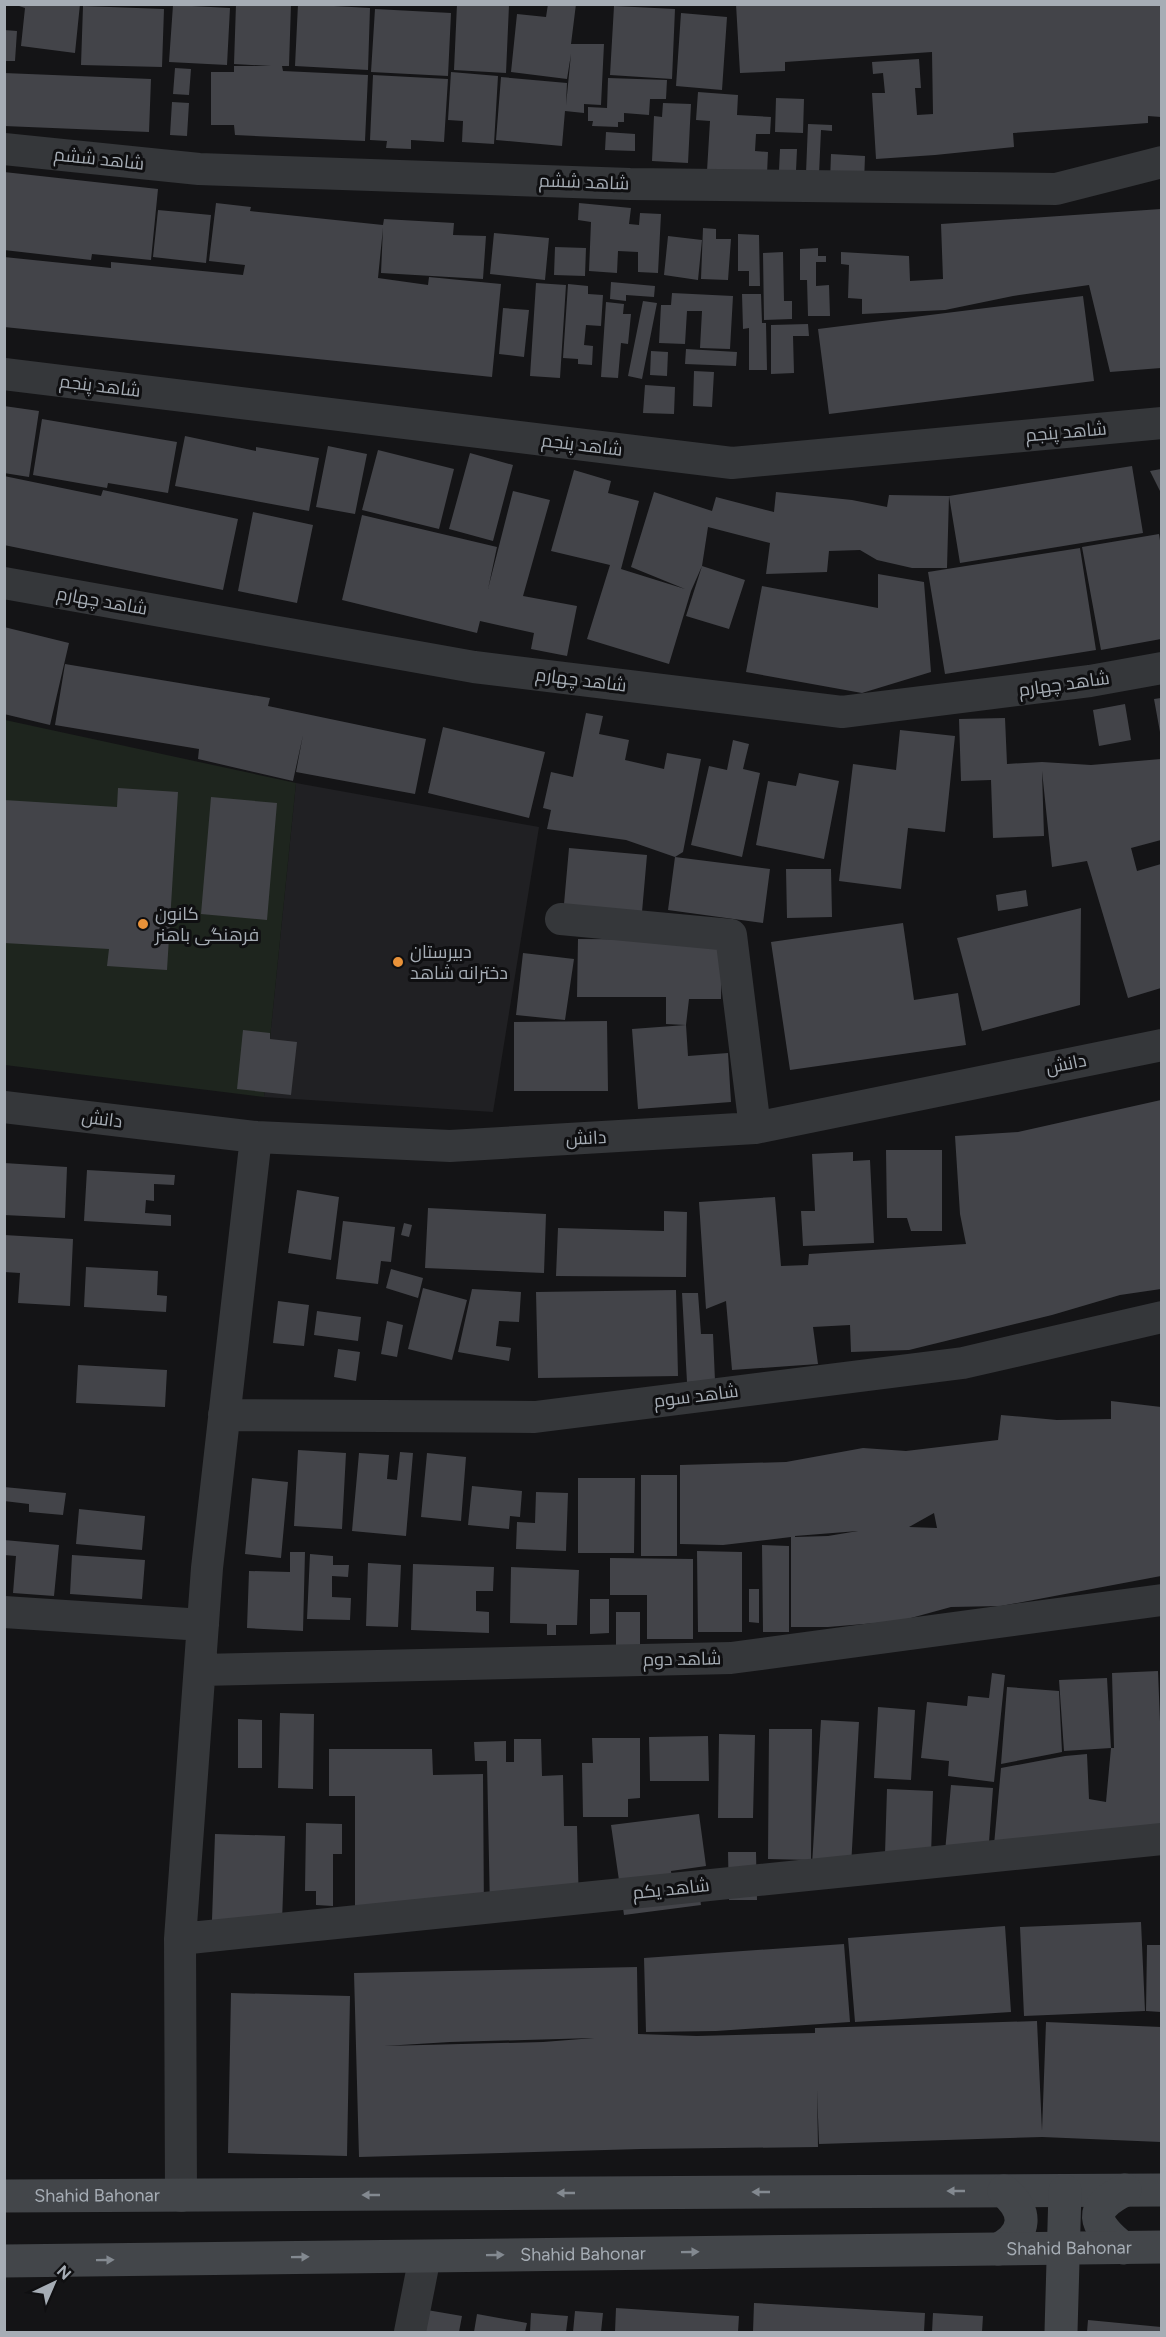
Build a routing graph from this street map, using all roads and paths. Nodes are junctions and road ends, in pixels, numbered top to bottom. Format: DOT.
graph roads {
  1 [pos="4,149"];
  2 [pos="1161,162"];
  3 [pos="4,374"];
  4 [pos="1161,423"];
  5 [pos="4,584"];
  6 [pos="1161,668"];
  7 [pos="561,919"];
  8 [pos="1161,1045"];
  9 [pos="4,1107"];
  10 [pos="755,1128"];
  11 [pos="256,1137"];
  12 [pos="1161,1317"];
  13 [pos="224,1415"];
  14 [pos="1161,1600"];
  15 [pos="4,1612"];
  16 [pos="203,1624"];
  17 [pos="200,1670"];
  18 [pos="1161,1839"];
  19 [pos="180,1939"];
  20 [pos="1125,2190"];
  21 [pos="1161,2190"];
  22 [pos="1004,2191"];
  23 [pos="1065,2191"];
  24 [pos="4,2196"];
  25 [pos="181,2196"];
  26 [pos="1161,2247"];
  27 [pos="1064,2248"];
  28 [pos="1123,2248"];
  29 [pos="999,2249"];
  30 [pos="425,2256"];
  31 [pos="4,2261"];
  32 [pos="410,2332"];
  33 [pos="1061,2332"];
  1 -- 2 [label="street, شاهد ششم"];
  3 -- 4 [label="street, شاهد پنجم"];
  5 -- 6 [label="street, شاهد چهارم"];
  7 -- 10 [label="street"];
  8 -- 10 [label="street, دانش"];
  9 -- 11 [label="street, دانش"];
  10 -- 11 [label="street, دانش"];
  11 -- 13 [label="street"];
  12 -- 13 [label="street, شاهد سوم"];
  13 -- 16 [label="street"];
  14 -- 17 [label="street, شاهد دوم"];
  15 -- 16 [label="street"];
  16 -- 17 [label="street"];
  17 -- 19 [label="street"];
  18 -- 19 [label="street, شاهد یکم"];
  19 -- 25 [label="street"];
  20 -- 21 [label="main road, Shahid Bahonar"];
  20 -- 23 [label="main road, Shahid Bahonar"];
  20 -- 28 [label="main road"];
  22 -- 23 [label="main road, Shahid Bahonar"];
  22 -- 25 [label="main road, Shahid Bahonar, one-way"];
  22 -- 29 [label="main road"];
  23 -- 27 [label="main road"];
  24 -- 25 [label="main road, Shahid Bahonar"];
  26 -- 28 [label="main road, Shahid Bahonar"];
  27 -- 28 [label="main road, Shahid Bahonar"];
  27 -- 29 [label="main road, Shahid Bahonar"];
  27 -- 33 [label="main road"];
  30 -- 29 [label="main road, Shahid Bahonar, one-way"];
  31 -- 30 [label="main road, Shahid Bahonar, one-way"];
  30 -- 32 [label="street"];
}
